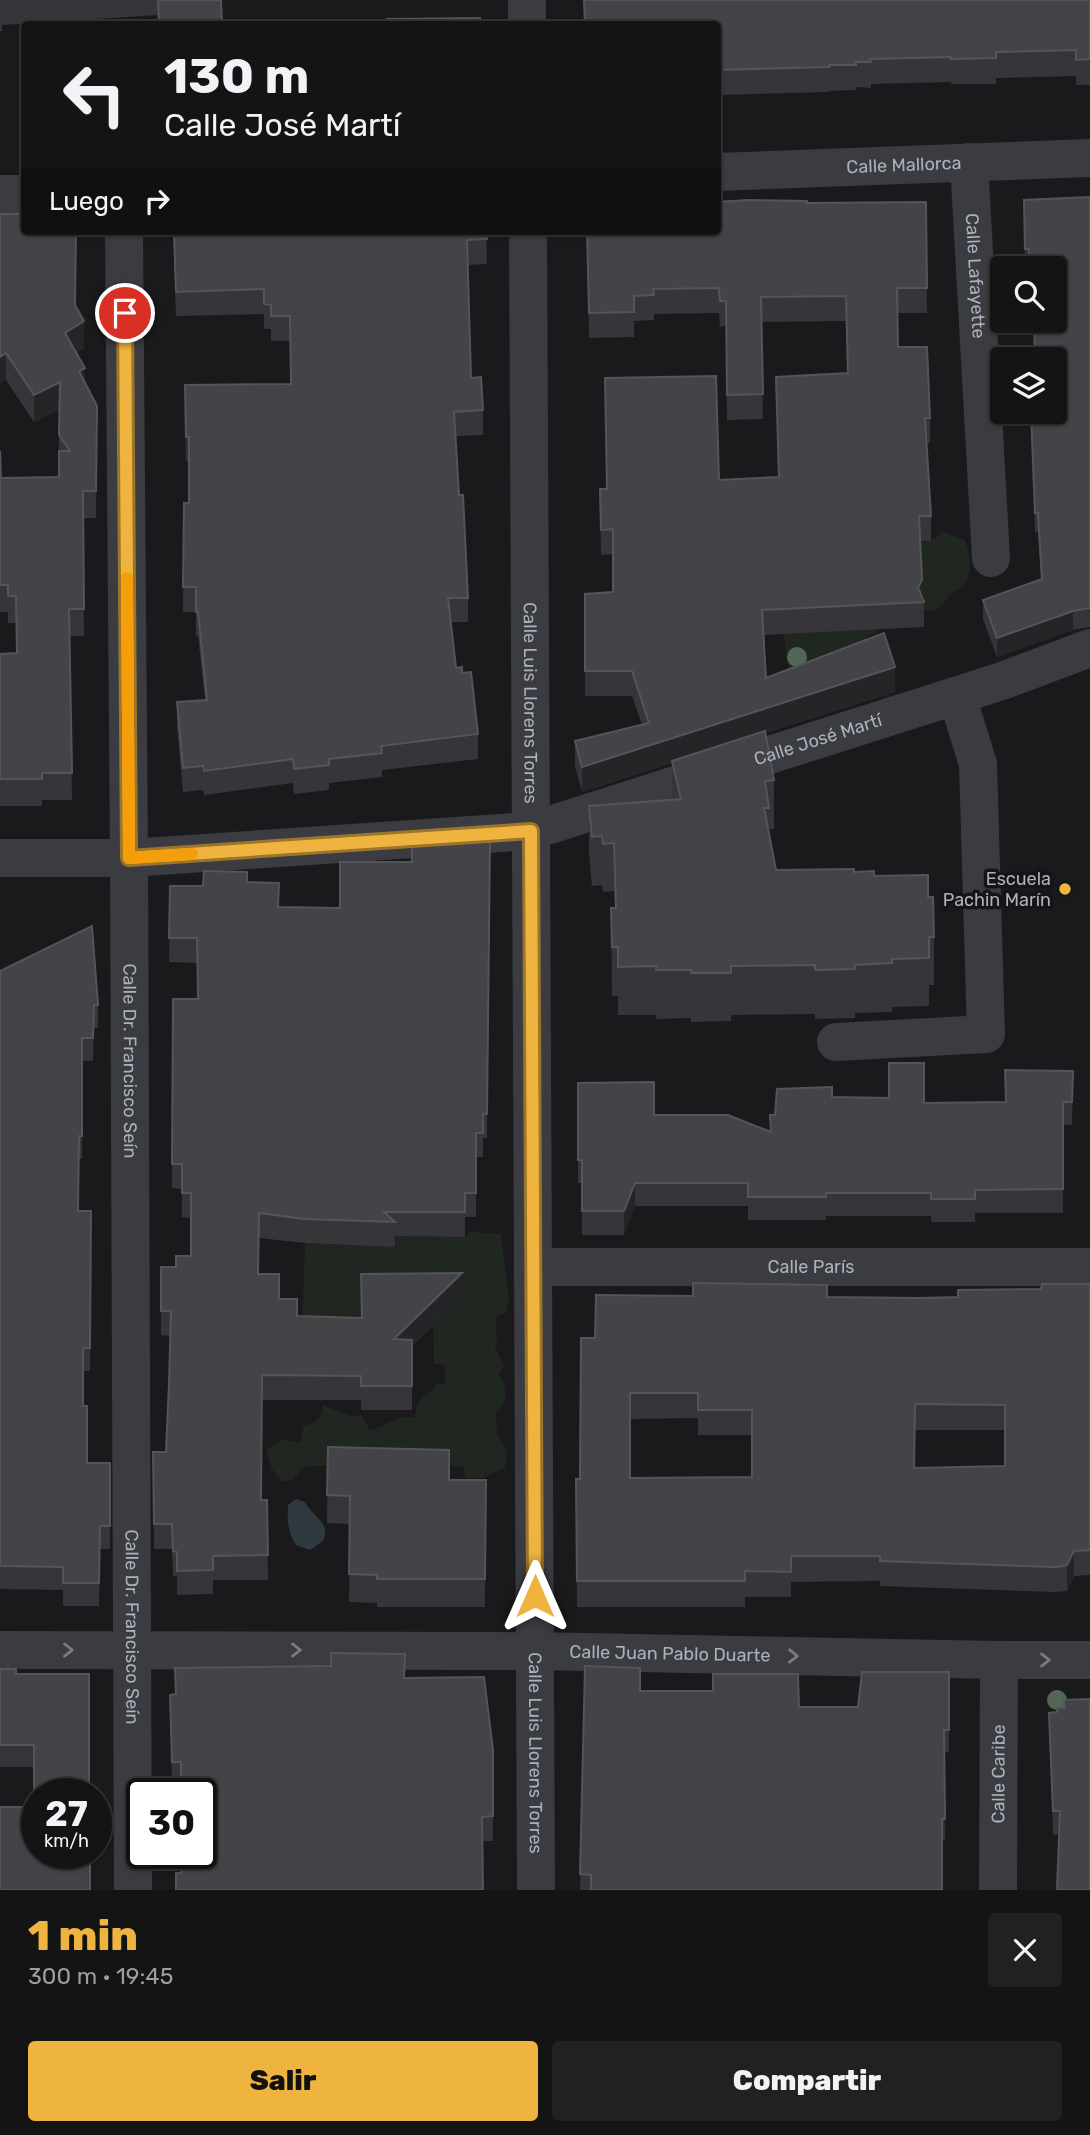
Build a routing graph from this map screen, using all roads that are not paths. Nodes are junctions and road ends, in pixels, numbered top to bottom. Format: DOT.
graph roads {
  1 [pos="527,0"];
  2 [pos="527,21"];
  3 [pos="1090,158"];
  4 [pos="969,162"];
  5 [pos="721,172"];
  6 [pos="0,194"];
  7 [pos="21,194"];
  8 [pos="124,235"];
  9 [pos="528,235"];
  10 [pos="991,558"];
  11 [pos="1090,648"];
  12 [pos="957,696"];
  13 [pos="531,831"];
  14 [pos="0,858"];
  15 [pos="129,858"];
  16 [pos="836,1042"];
  17 [pos="533,1267"];
  18 [pos="1090,1267"];
  19 [pos="0,1650"];
  20 [pos="132,1650"];
  21 [pos="535,1651"];
  22 [pos="999,1660"];
  23 [pos="1090,1660"];
  24 [pos="133,1890"];
  25 [pos="536,1890"];
  26 [pos="998,1890"];
  1 -- 2 [label="street"];
  3 -- 4 [label="street, Calle Mallorca"];
  4 -- 5 [label="street, Calle Mallorca"];
  4 -- 10 [label="street, Calle Lafayette"];
  6 -- 7 [label="street"];
  8 -- 15 [label="street, Calle Dr. Francisco Seín"];
  9 -- 13 [label="street, Calle Luis Llorens Torres"];
  11 -- 12 [label="street, Calle José Martí"];
  12 -- 13 [label="street, Calle José Martí"];
  12 -- 16 [label="street"];
  13 -- 15 [label="street, Calle José Martí"];
  13 -- 17 [label="street, Calle Luis Llorens Torres"];
  14 -- 15 [label="street, Calle José Martí"];
  15 -- 20 [label="street, Calle Dr. Francisco Seín"];
  17 -- 18 [label="street, Calle París"];
  17 -- 21 [label="street, Calle Luis Llorens Torres"];
  19 -- 20 [label="street, Calle Juan Pablo Duarte, one-way"];
  20 -- 21 [label="street, Calle Juan Pablo Duarte, one-way"];
  20 -- 24 [label="street, Calle Dr. Francisco Seín"];
  21 -- 22 [label="street, Calle Juan Pablo Duarte, one-way"];
  21 -- 25 [label="street, Calle Luis Llorens Torres"];
  22 -- 23 [label="street, Calle Juan Pablo Duarte, one-way"];
  22 -- 26 [label="street, Calle Caribe"];
}
